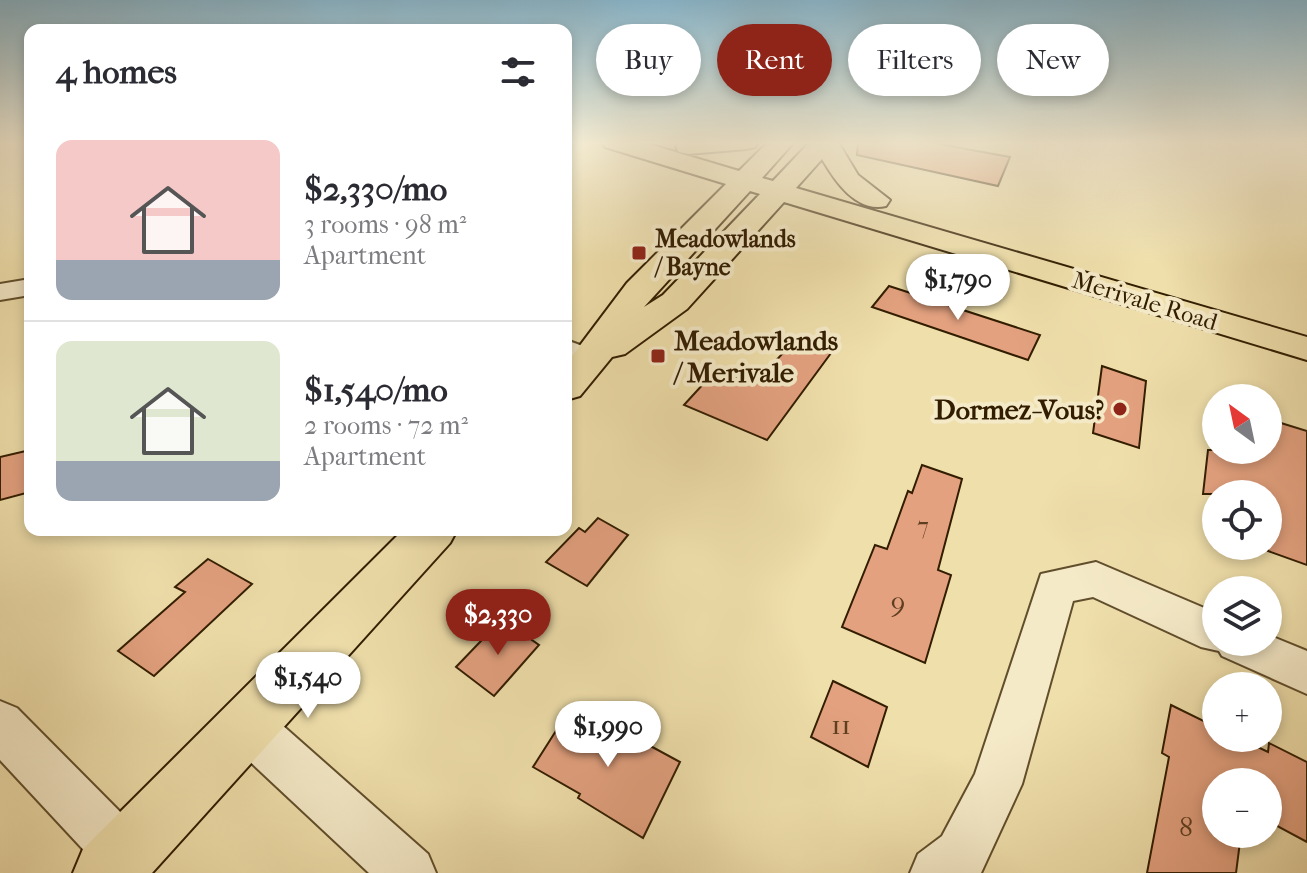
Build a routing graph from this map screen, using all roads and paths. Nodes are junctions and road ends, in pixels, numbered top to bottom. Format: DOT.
graph roads {
  1 [pos="699,183"];
  2 [pos="742,183"];
  3 [pos="782,183"];
  4 [pos="850,183"];
  5 [pos="787,184"];
  6 [pos="875,210"];
  7 [pos="708,216"];
  8 [pos="739,234"];
  9 [pos="24,288"];
  10 [pos="0,292"];
  11 [pos="1307,322"];
  12 [pos="1307,349"];
  13 [pos="574,365"];
  14 [pos="427,536"];
  15 [pos="1202,627"];
  16 [pos="1269,656"];
  17 [pos="1307,673"];
  18 [pos="0,725"];
  19 [pos="247,726"];
  20 [pos="116,864"];
  21 [pos="409,873"];
  22 [pos="937,873"];
  1 -- 7 [label="main road"];
  2 -- 7 [label="main road"];
  3 -- 5 [label="main road, Merivale Road"];
  4 -- 6 [label="main road"];
  5 -- 6 [label="main road, Merivale Road"];
  5 -- 8 [label="main road"];
  6 -- 8 [label="main road"];
  6 -- 11 [label="main road, Merivale Road"];
  6 -- 12 [label="main road, Merivale Road"];
  7 -- 13 [label="main road"];
  8 -- 13 [label="main road"];
  9 -- 10 [label="street"];
  14 -- 19 [label="main road"];
  15 -- 22 [label="street"];
  16 -- 17 [label="street"];
  18 -- 20 [label="street"];
  19 -- 20 [label="main road"];
  19 -- 21 [label="street"];
}
